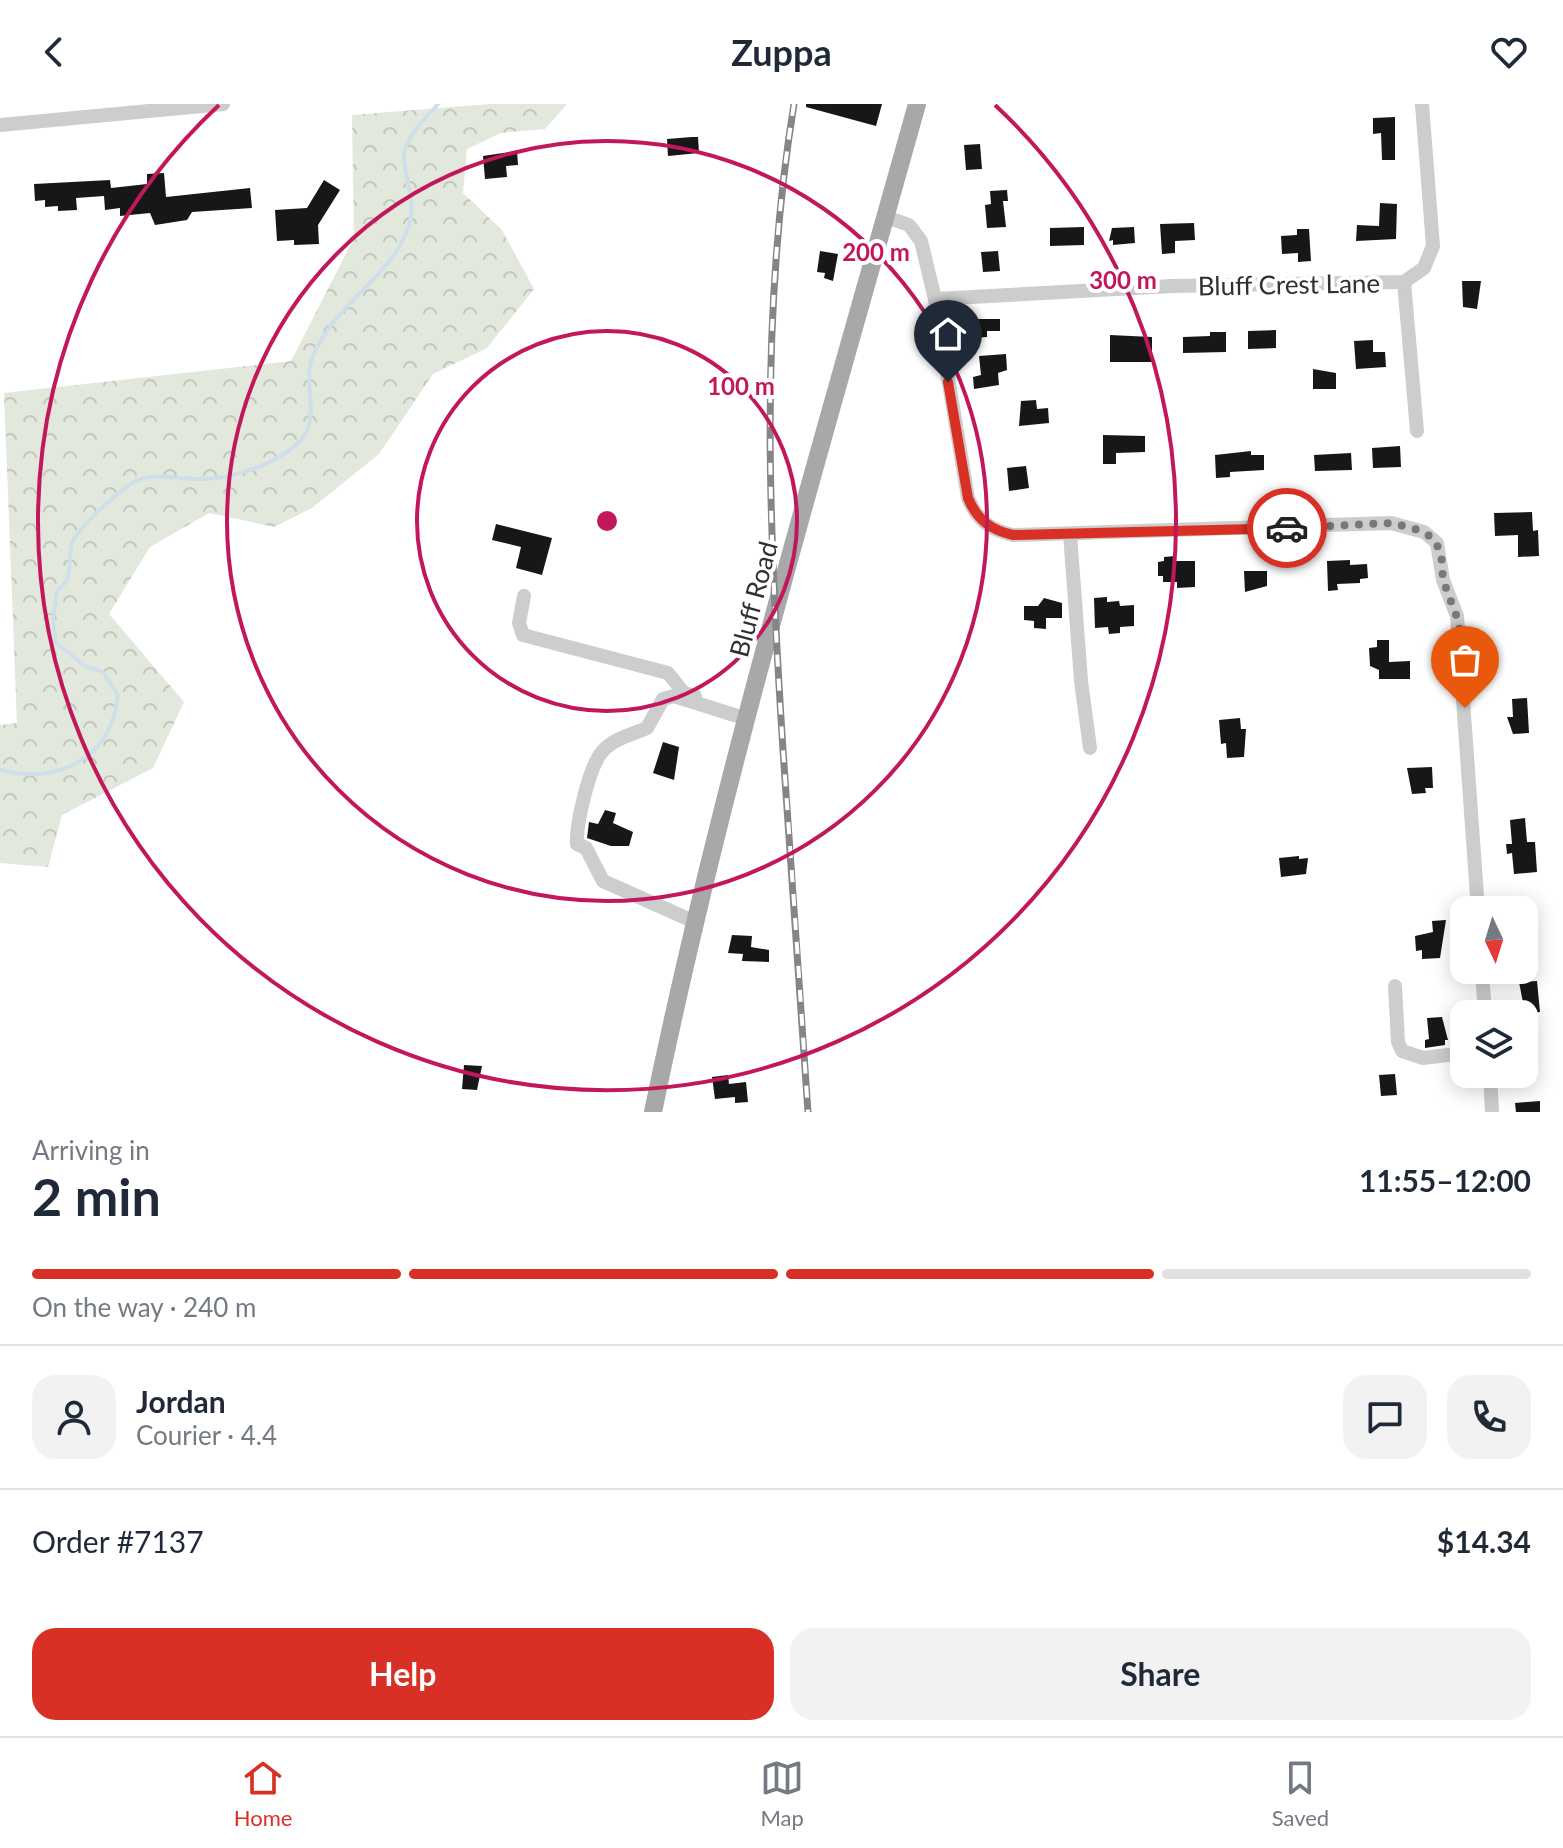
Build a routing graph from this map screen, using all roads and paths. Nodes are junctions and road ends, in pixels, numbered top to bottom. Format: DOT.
graph roads {
  1 [pos="223,104"];
  2 [pos="917,104"];
  3 [pos="1422,104"];
  4 [pos="0,125"];
  5 [pos="886,217"];
  6 [pos="1404,282"];
  7 [pos="935,299"];
  8 [pos="1417,431"];
  9 [pos="1070,534"];
  10 [pos="524,596"];
  11 [pos="748,715"];
  12 [pos="1090,748"];
  13 [pos="1477,896"];
  14 [pos="695,922"];
  15 [pos="1395,986"];
  16 [pos="1450,1055"];
  17 [pos="1491,1088"];
  18 [pos="653,1112"];
  19 [pos="1492,1112"];
  1 -- 4 [label="street"];
  2 -- 5 [label="main road, Bluff Road"];
  3 -- 6 [label="street, Bluff Crest Lane"];
  5 -- 7 [label="street"];
  5 -- 11 [label="main road, Bluff Road"];
  6 -- 7 [label="street, Bluff Crest Lane"];
  6 -- 8 [label="street"];
  7 -- 9 [label="street"];
  9 -- 12 [label="street"];
  9 -- 13 [label="street"];
  10 -- 11 [label="street"];
  11 -- 14 [label="main road, Bluff Road"];
  11 -- 14 [label="street"];
  14 -- 18 [label="main road, Bluff Road"];
  15 -- 16 [label="street"];
  17 -- 19 [label="street"];
}
